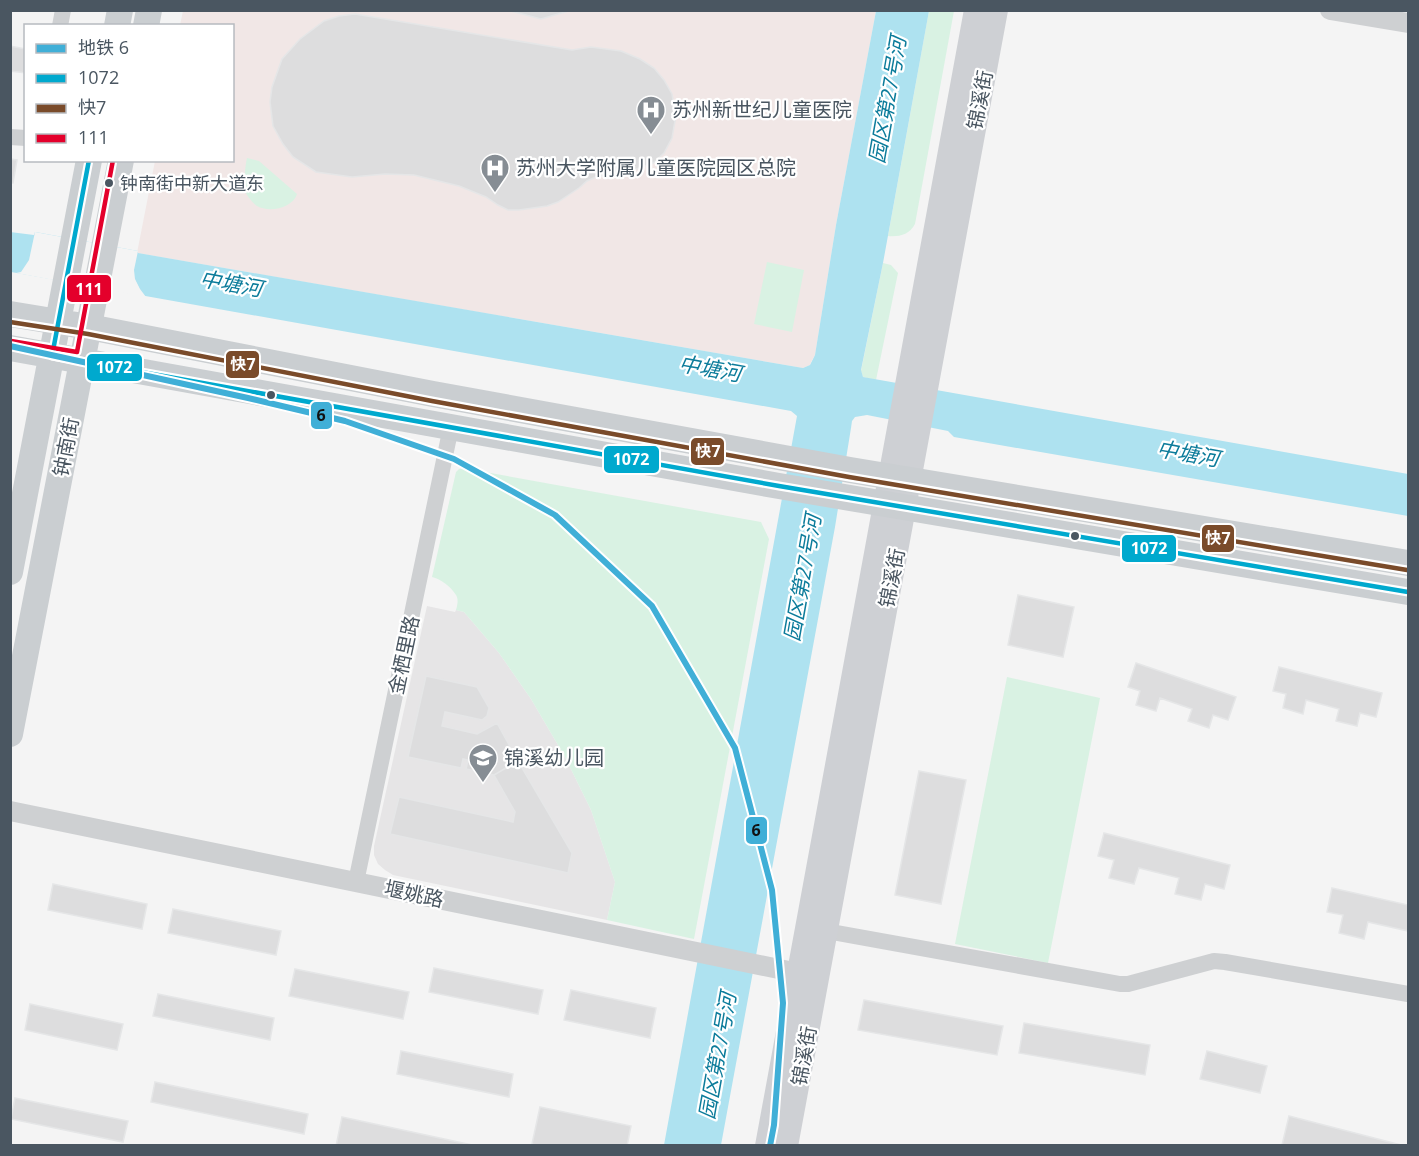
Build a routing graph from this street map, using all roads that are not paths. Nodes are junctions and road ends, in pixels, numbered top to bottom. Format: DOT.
graph roads {
  1 [pos="975,10"];
  2 [pos="997,10"];
  3 [pos="1330,10"];
  4 [pos="1408,23"];
  5 [pos="89,162"];
  6 [pos="120,162"];
  7 [pos="10,314"];
  8 [pos="58,322"];
  9 [pos="89,327"];
  10 [pos="10,348"];
  11 [pos="52,356"];
  12 [pos="83,361"];
  13 [pos="917,383"];
  14 [pos="451,427"];
  15 [pos="900,478"];
  16 [pos="895,506"];
  17 [pos="1408,563"];
  18 [pos="10,572"];
  19 [pos="1408,592"];
  20 [pos="10,734"];
  21 [pos="10,811"];
  22 [pos="356,882"];
  23 [pos="826,931"];
  24 [pos="808,975"];
  25 [pos="1408,994"];
  26 [pos="766,1146"];
  27 [pos="787,1146"];
  1 -- 13 [label="main road, 锦溪街"];
  2 -- 13 [label="main road, 锦溪街"];
  3 -- 4 [label="street"];
  5 -- 8 [label="main road, 钟南街"];
  6 -- 9 [label="main road, 钟南街"];
  7 -- 8 [label="main road"];
  8 -- 9 [label="main road"];
  8 -- 11 [label="main road, 钟南街"];
  9 -- 12 [label="main road, 钟南街"];
  9 -- 15 [label="main road"];
  10 -- 11 [label="main road"];
  11 -- 12 [label="main road"];
  11 -- 18 [label="main road, 钟南街"];
  12 -- 14 [label="main road"];
  12 -- 20 [label="main road, 钟南街"];
  13 -- 15 [label="main road, 锦溪街"];
  14 -- 16 [label="main road"];
  14 -- 22 [label="street, 金栖里路"];
  15 -- 16 [label="main road, 锦溪街"];
  15 -- 17 [label="main road"];
  16 -- 19 [label="main road"];
  16 -- 23 [label="main road, 锦溪街"];
  16 -- 24 [label="main road, 锦溪街"];
  21 -- 22 [label="street, 堰姚路"];
  22 -- 24 [label="street, 堰姚路"];
  23 -- 24 [label="main road, 锦溪街"];
  23 -- 25 [label="street"];
  24 -- 26 [label="main road, 锦溪街"];
  24 -- 27 [label="main road, 锦溪街"];
}
